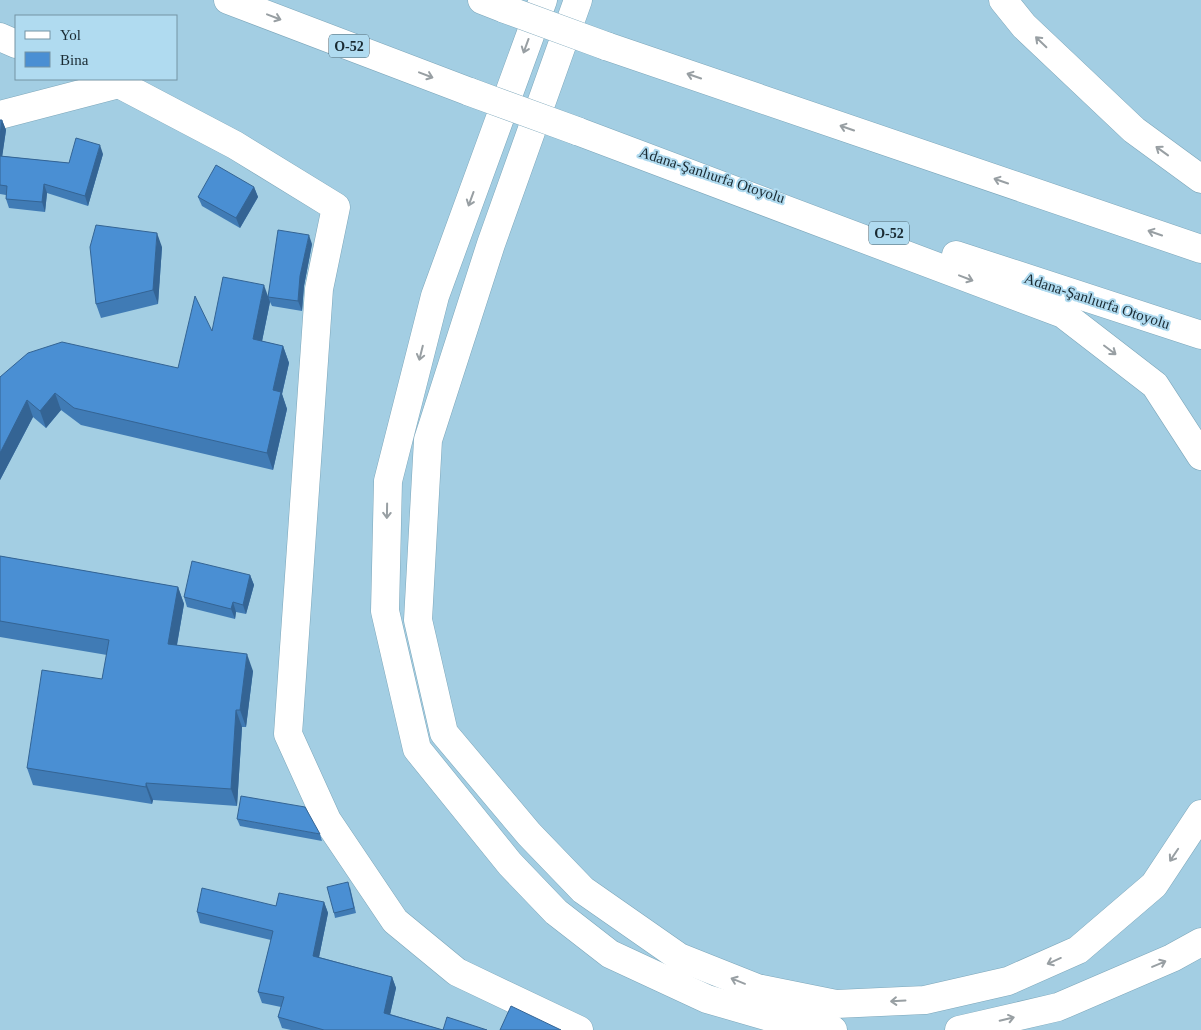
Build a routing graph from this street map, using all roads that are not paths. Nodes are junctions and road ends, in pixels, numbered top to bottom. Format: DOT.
graph roads {
  1 [pos="228,0"];
  2 [pos="542,0"];
  3 [pos="578,0"];
  4 [pos="1003,0"];
  5 [pos="494,4"];
  6 [pos="0,37"];
  7 [pos="15,44"];
  8 [pos="113,81"];
  9 [pos="0,115"];
  10 [pos="577,130"];
  11 [pos="1201,179"];
  12 [pos="1201,249"];
  13 [pos="1201,336"];
  14 [pos="1201,456"];
  15 [pos="1201,814"];
  16 [pos="1201,942"];
  17 [pos="580,1030"];
  18 [pos="832,1030"];
  19 [pos="959,1030"];
  1 -- 10 [label="main road, Adana-Şanlıurfa Otoyolu / O-52, one-way, bridge"];
  2 -- 18 [label="main road, one-way"];
  15 -- 3 [label="main road, one-way"];
  11 -- 4 [label="main road, one-way"];
  12 -- 5 [label="main road, one-way, bridge"];
  6 -- 7 [label="main road"];
  8 -- 9 [label="main road"];
  8 -- 17 [label="main road"];
  10 -- 13 [label="main road, Adana-Şanlıurfa Otoyolu / O-52"];
  10 -- 14 [label="main road, one-way"];
  19 -- 16 [label="main road, one-way"];
}
